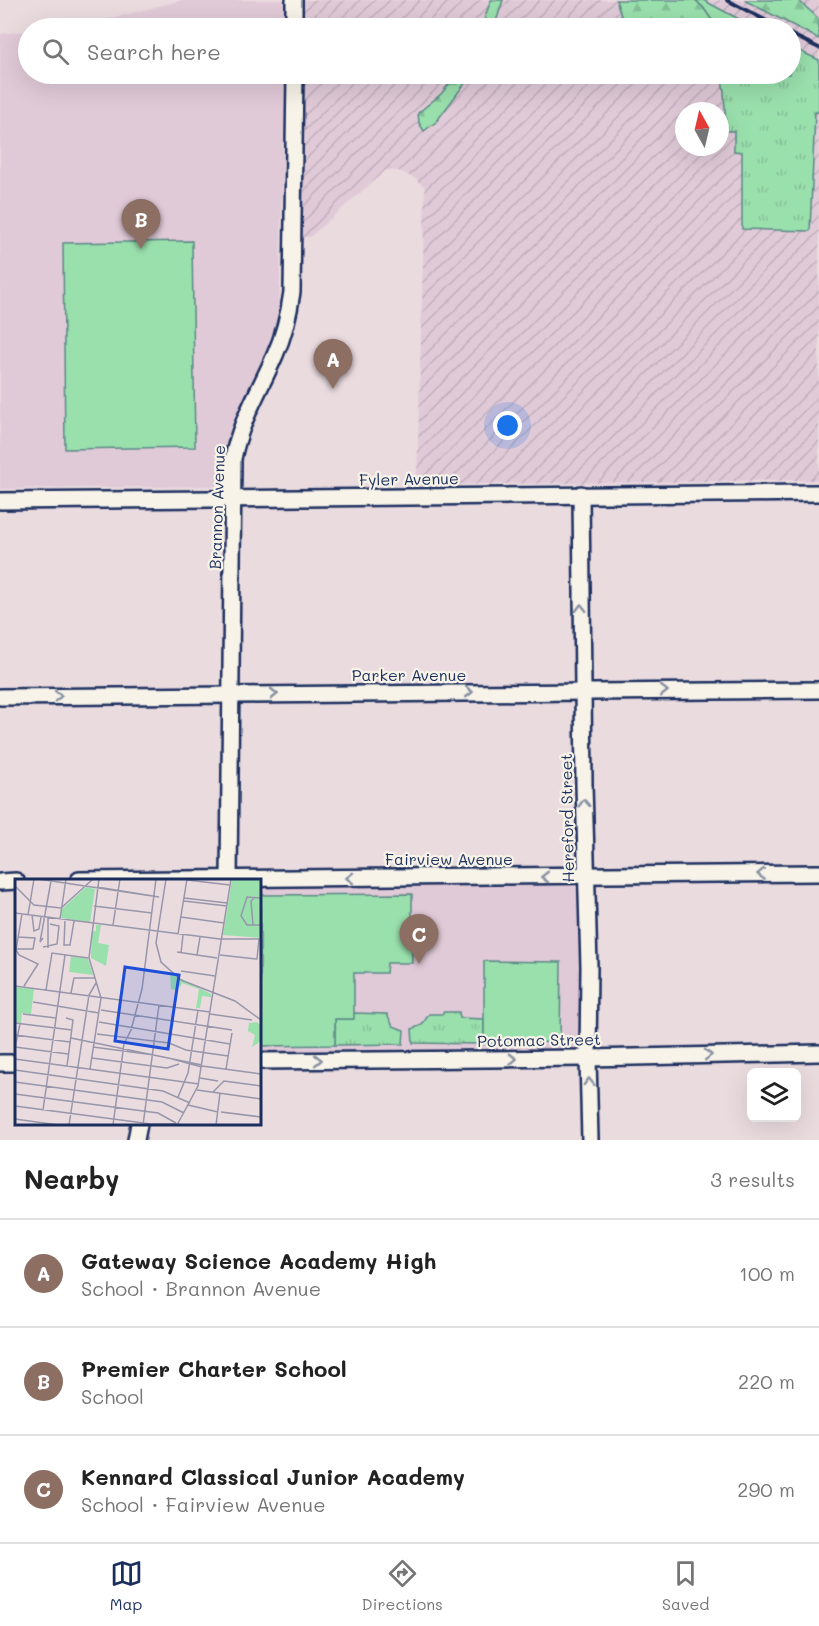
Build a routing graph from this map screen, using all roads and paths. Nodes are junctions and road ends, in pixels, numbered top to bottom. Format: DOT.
graph roads {
  1 [pos="294,0"];
  2 [pos="294,18"];
  3 [pos="295,84"];
  4 [pos="819,493"];
  5 [pos="581,494"];
  6 [pos="232,500"];
  7 [pos="0,501"];
  8 [pos="819,690"];
  9 [pos="583,692"];
  10 [pos="232,694"];
  11 [pos="0,697"];
  12 [pos="819,873"];
  13 [pos="586,877"];
  14 [pos="229,879"];
  15 [pos="15,881"];
  16 [pos="0,882"];
  17 [pos="819,1053"];
  18 [pos="588,1058"];
  19 [pos="261,1061"];
  20 [pos="140,1125"];
  21 [pos="136,1140"];
  22 [pos="590,1140"];
  1 -- 2 [label="street"];
  3 -- 6 [label="street, Brannon Avenue"];
  4 -- 5 [label="street, Fyler Avenue"];
  5 -- 6 [label="street, Fyler Avenue"];
  9 -- 5 [label="street, Hereford Street, one-way"];
  6 -- 7 [label="street, Fyler Avenue"];
  6 -- 10 [label="street, Brannon Avenue"];
  9 -- 8 [label="street, Parker Avenue, one-way"];
  10 -- 9 [label="street, Parker Avenue, one-way"];
  13 -- 9 [label="street, Hereford Street, one-way"];
  11 -- 10 [label="street, Parker Avenue, one-way"];
  10 -- 14 [label="street, Brannon Avenue"];
  12 -- 13 [label="street, Fairview Avenue, one-way"];
  13 -- 14 [label="street, Fairview Avenue, one-way"];
  13 -- 18 [label="street, Hereford Street"];
  15 -- 16 [label="street"];
  18 -- 17 [label="street, Potomac Street, one-way"];
  19 -- 18 [label="street, Potomac Street, one-way"];
  22 -- 18 [label="street, Hereford Street, one-way"];
  20 -- 21 [label="street"];
}
